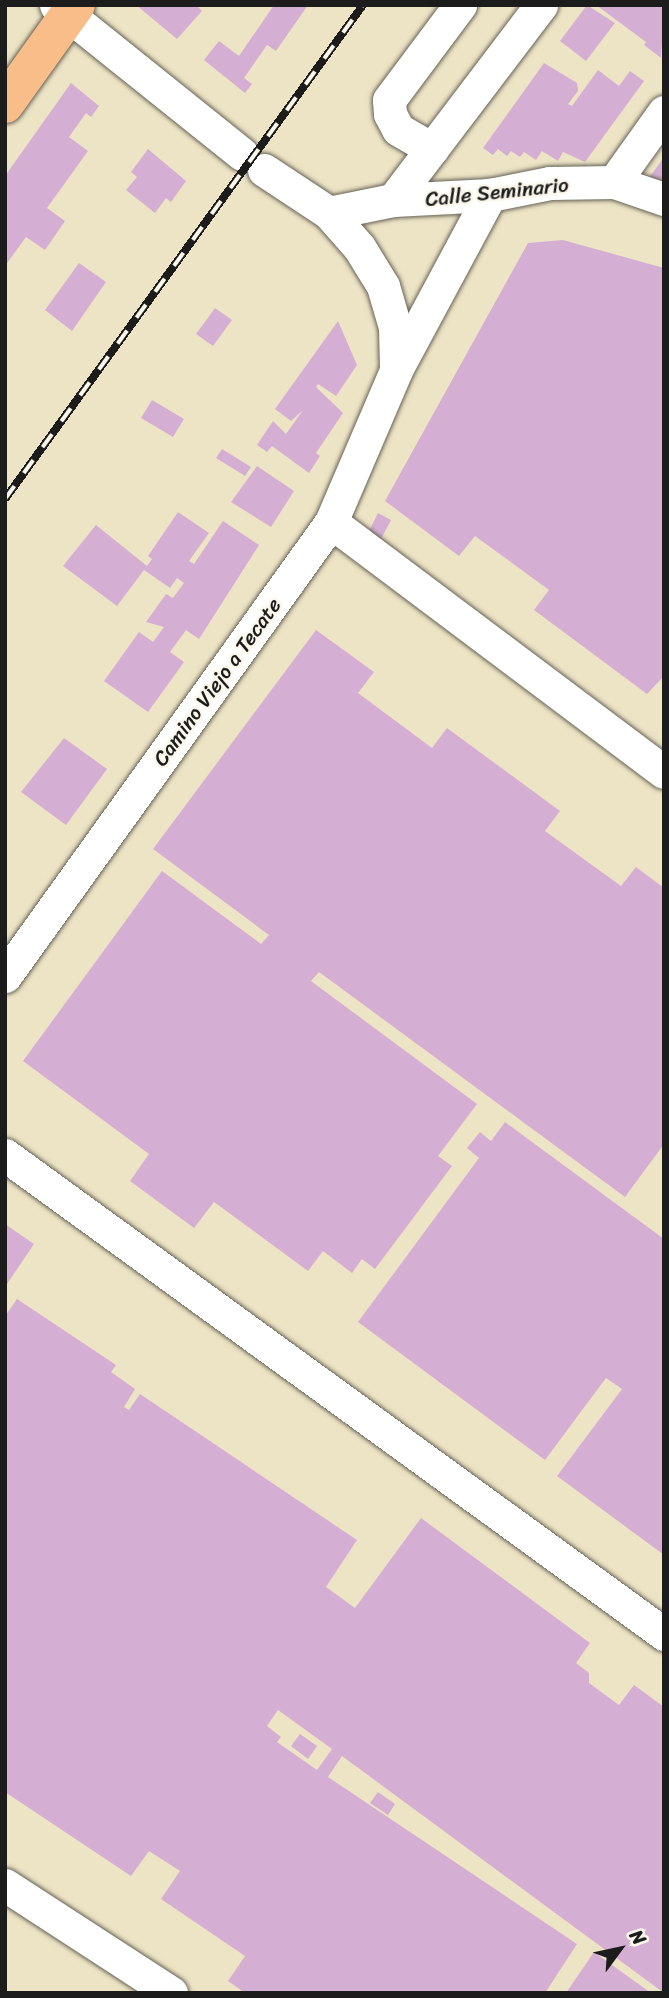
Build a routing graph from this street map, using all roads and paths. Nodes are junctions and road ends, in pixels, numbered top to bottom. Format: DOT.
graph roads {
  1 [pos="460,5"];
  2 [pos="541,5"];
  3 [pos="67,8"];
  4 [pos="5,104"];
  5 [pos="664,112"];
  6 [pos="432,149"];
  7 [pos="614,182"];
  8 [pos="490,195"];
  9 [pos="664,199"];
  10 [pos="393,200"];
  11 [pos="329,213"];
  12 [pos="396,370"];
  13 [pos="331,522"];
  14 [pos="664,772"];
  15 [pos="5,976"];
  16 [pos="5,1155"];
  17 [pos="664,1634"];
  18 [pos="5,1885"];
  19 [pos="172,1993"];
  1 -- 6 [label="street"];
  2 -- 6 [label="street"];
  3 -- 4 [label="main road"];
  3 -- 11 [label="street, Camino Viejo a Tecate"];
  5 -- 7 [label="street"];
  6 -- 10 [label="street"];
  7 -- 8 [label="street, Calle Seminario"];
  7 -- 9 [label="street, Calle Seminario"];
  8 -- 10 [label="street, Calle Seminario"];
  8 -- 12 [label="street, Camino Viejo a Tecate"];
  10 -- 11 [label="street, Calle Seminario"];
  11 -- 12 [label="street, Camino Viejo a Tecate"];
  12 -- 13 [label="street, Camino Viejo a Tecate"];
  13 -- 14 [label="street"];
  13 -- 15 [label="street, Camino Viejo a Tecate"];
  16 -- 17 [label="street"];
  18 -- 19 [label="street"];
}
